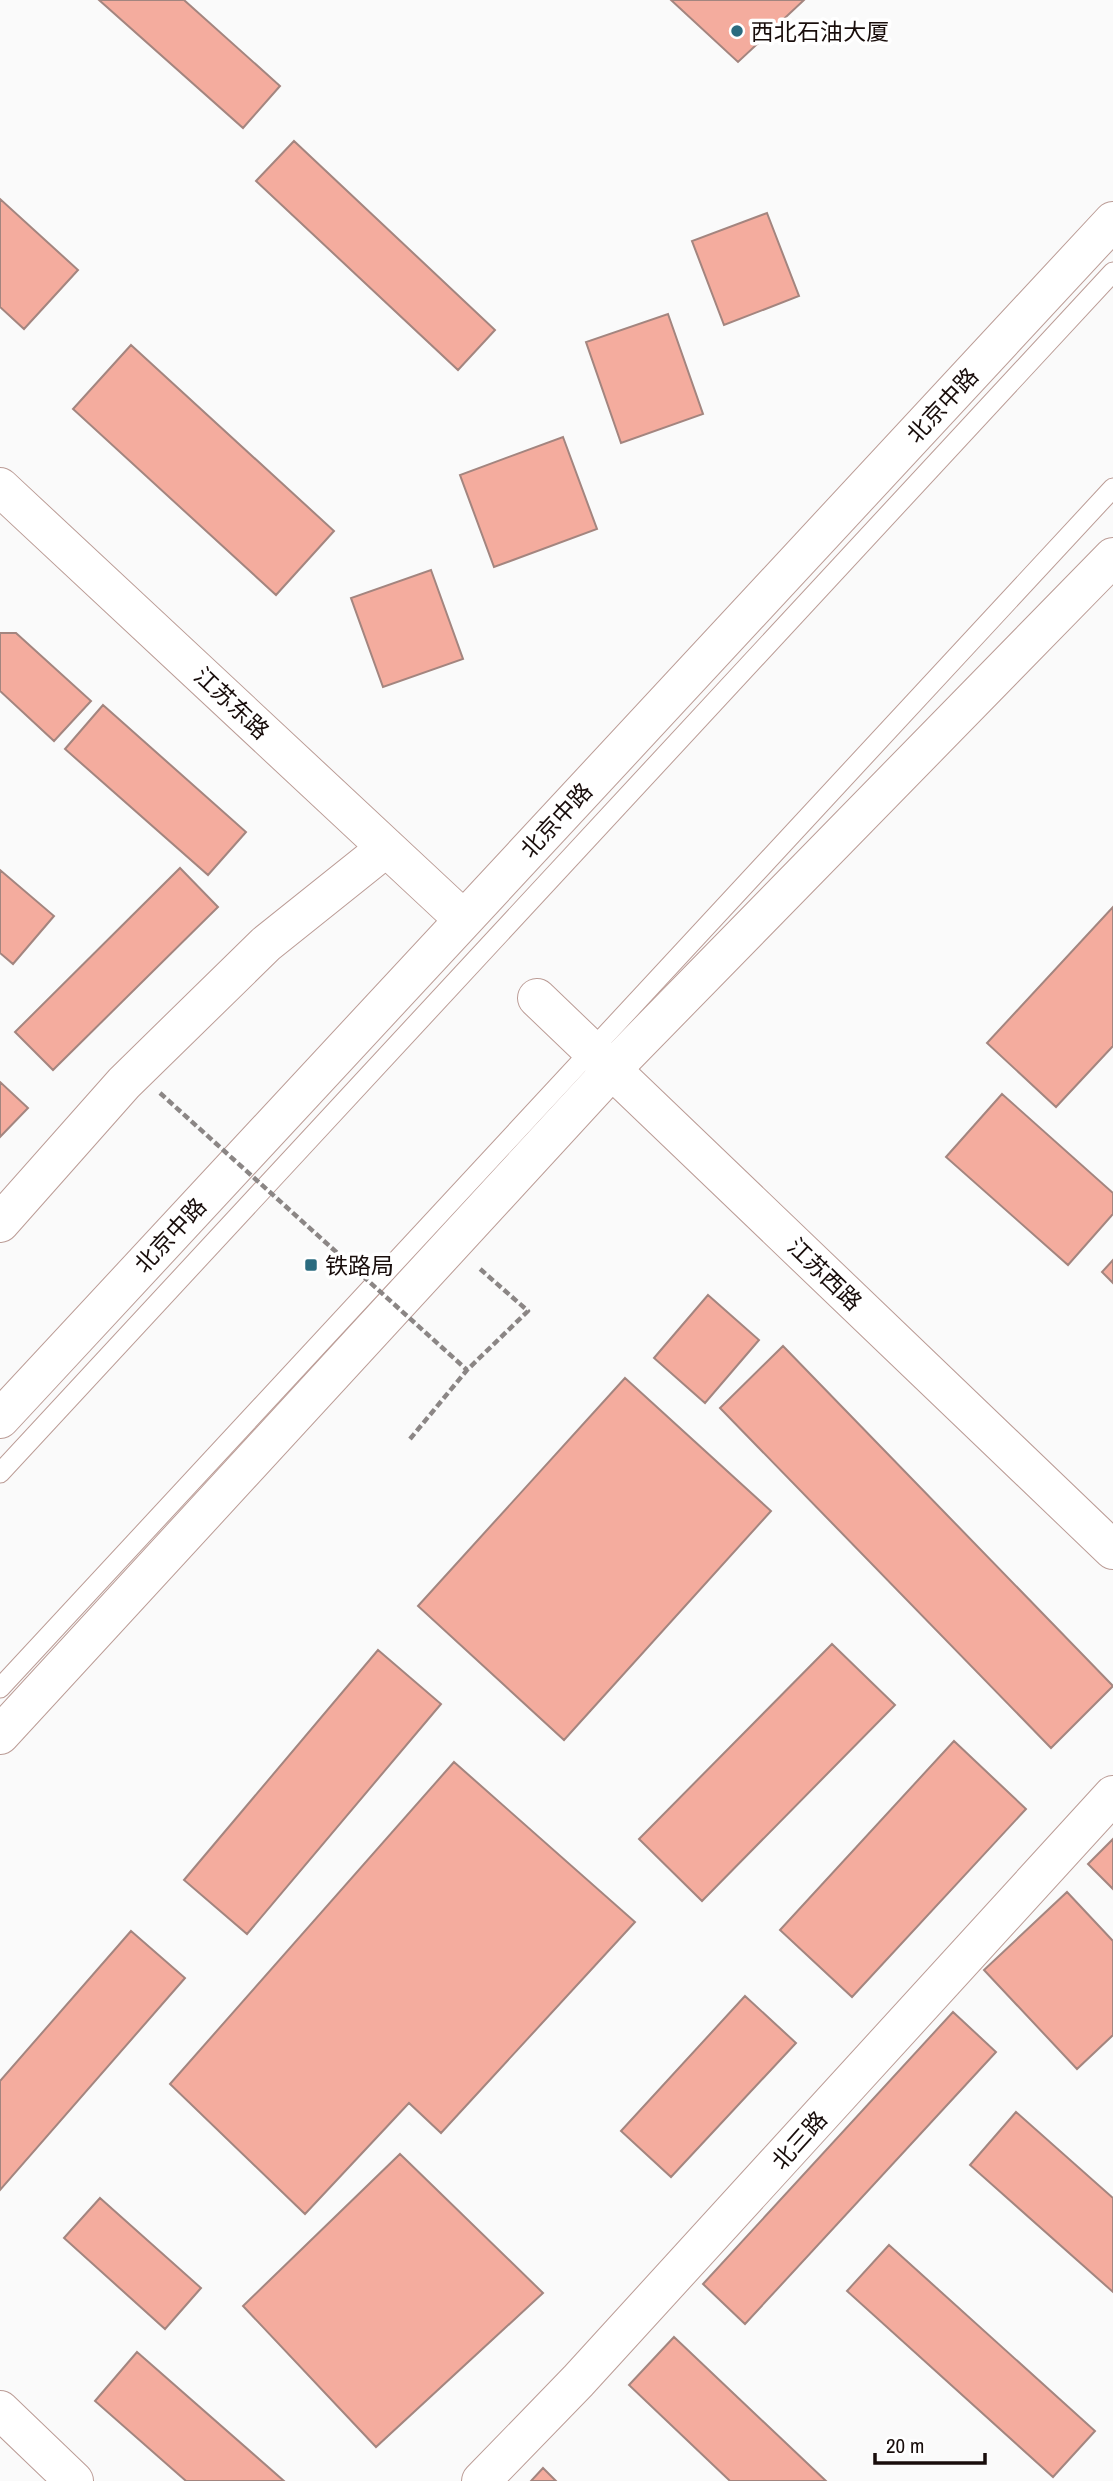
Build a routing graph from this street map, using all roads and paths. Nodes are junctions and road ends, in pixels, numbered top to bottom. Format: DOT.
graph roads {
  1 [pos="1113,221"];
  2 [pos="1113,272"];
  3 [pos="0,487"];
  4 [pos="1113,488"];
  5 [pos="1113,557"];
  6 [pos="387,848"];
  7 [pos="463,919"];
  8 [pos="537,998"];
  9 [pos="602,1060"];
  10 [pos="160,1093"];
  11 [pos="0,1223"];
  12 [pos="452,1244"];
  13 [pos="467,1370"];
  14 [pos="0,1419"];
  15 [pos="410,1439"];
  16 [pos="0,1473"];
  17 [pos="1113,1550"];
  18 [pos="0,1688"];
  19 [pos="0,1735"];
  20 [pos="1113,1795"];
  21 [pos="0,2410"];
  22 [pos="74,2481"];
  23 [pos="481,2481"];
  1 -- 7 [label="main road, 北京中路"];
  2 -- 16 [label="lane"];
  3 -- 6 [label="main road, 江苏东路"];
  4 -- 9 [label="lane"];
  5 -- 9 [label="main road"];
  6 -- 7 [label="main road, 江苏东路"];
  6 -- 11 [label="main road"];
  7 -- 14 [label="main road, 北京中路"];
  8 -- 9 [label="main road, 江苏西路"];
  9 -- 12 [label="main road"];
  9 -- 17 [label="main road, 江苏西路"];
  9 -- 18 [label="lane"];
  10 -- 13 [label="path, bridge"];
  12 -- 13 [label="path"];
  12 -- 19 [label="main road"];
  13 -- 15 [label="path"];
  20 -- 23 [label="main road, 北三路"];
  21 -- 22 [label="main road"];
}
